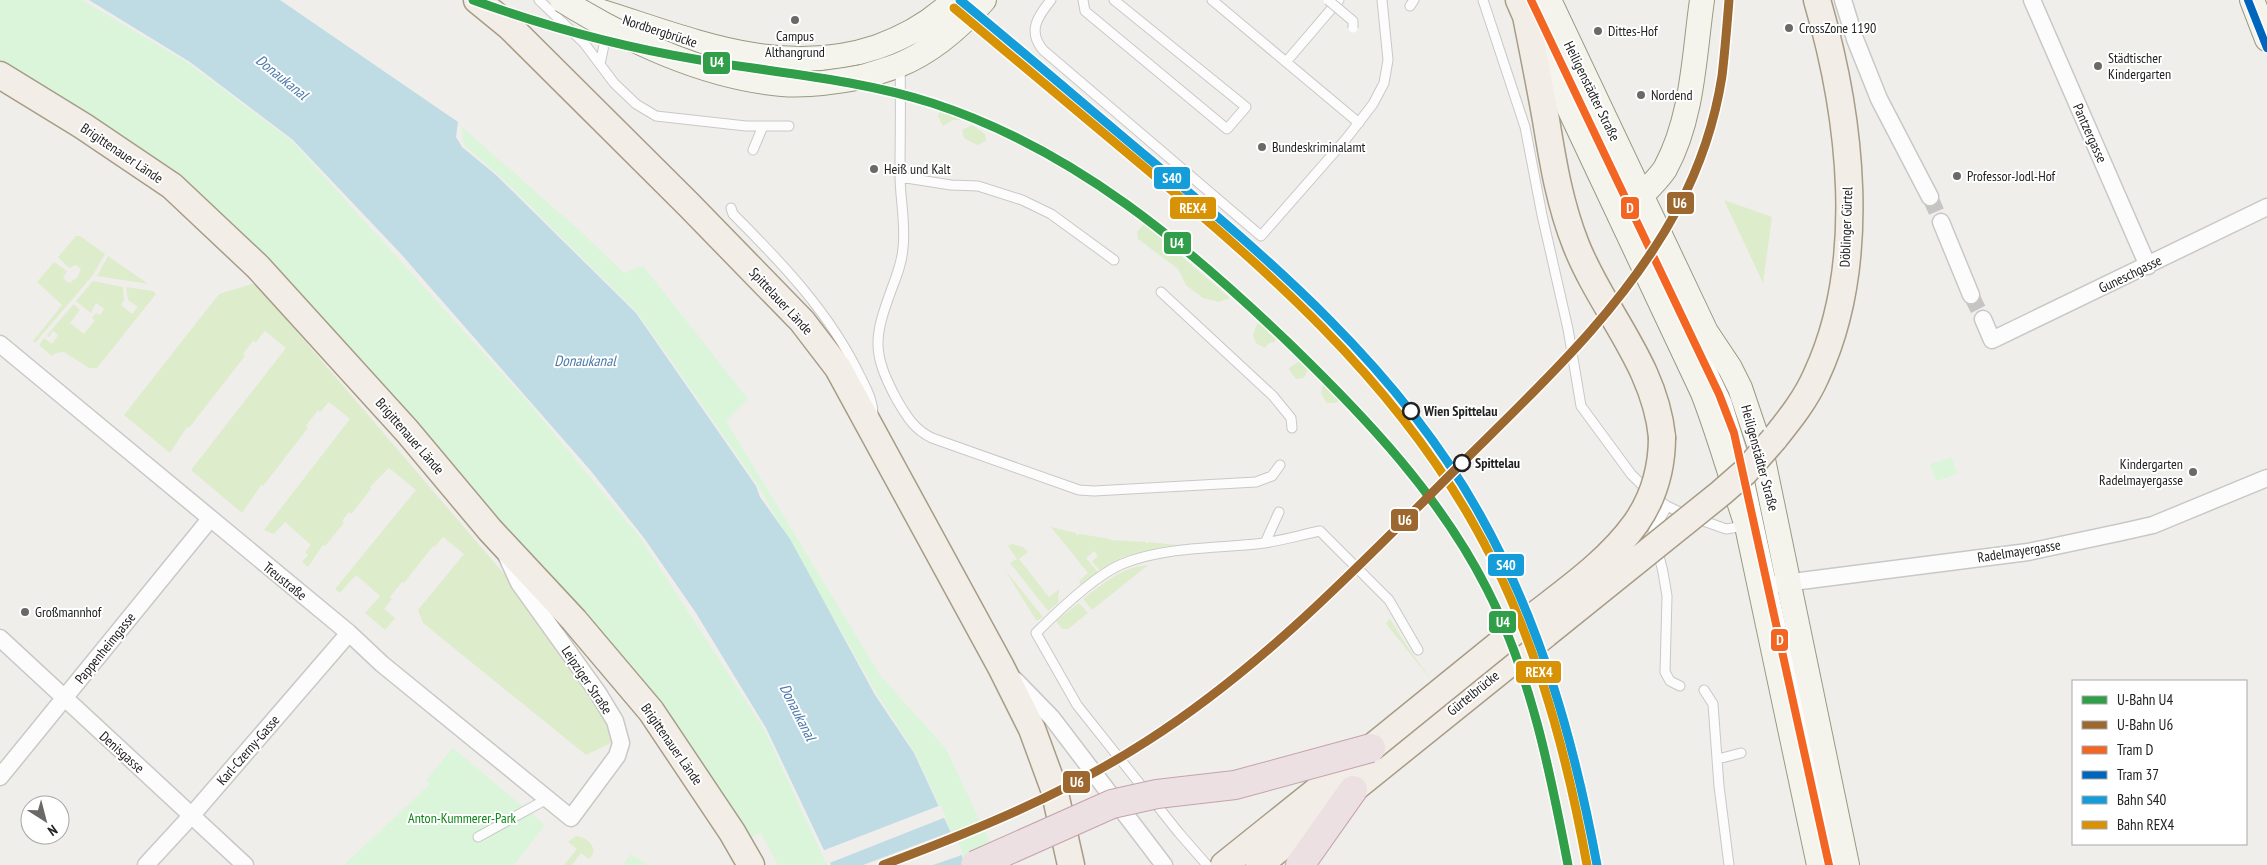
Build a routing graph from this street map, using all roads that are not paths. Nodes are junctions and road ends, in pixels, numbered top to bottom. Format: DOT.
graph roads {
  1 [pos="477,0"];
  2 [pos="538,0"];
  3 [pos="562,0"];
  4 [pos="954,0"];
  5 [pos="984,0"];
  6 [pos="1051,0"];
  7 [pos="1083,0"];
  8 [pos="1114,0"];
  9 [pos="1212,0"];
  10 [pos="1382,0"];
  11 [pos="1483,0"];
  12 [pos="1548,0"];
  13 [pos="1702,0"];
  14 [pos="1817,0"];
  15 [pos="1843,0"];
  16 [pos="2032,0"];
  17 [pos="2252,0"];
  18 [pos="1334,1"];
  19 [pos="1527,5"];
  20 [pos="630,21"];
  21 [pos="1353,28"];
  22 [pos="2267,39"];
  23 [pos="1286,62"];
  24 [pos="600,64"];
  25 [pos="900,65"];
  26 [pos="0,75"];
  27 [pos="1359,123"];
  28 [pos="763,126"];
  29 [pos="789,126"];
  30 [pos="752,150"];
  31 [pos="900,177"];
  32 [pos="1628,196"];
  33 [pos="1930,198"];
  34 [pos="2267,207"];
  35 [pos="731,208"];
  36 [pos="1941,222"];
  37 [pos="1650,241"];
  38 [pos="1659,259"];
  39 [pos="1114,260"];
  40 [pos="2148,266"];
  41 [pos="1161,292"];
  42 [pos="1971,295"];
  43 [pos="1983,320"];
  44 [pos="1689,322"];
  45 [pos="0,344"];
  46 [pos="872,428"];
  47 [pos="1292,428"];
  48 [pos="1774,439"];
  49 [pos="1280,465"];
  50 [pos="2267,478"];
  51 [pos="1668,506"];
  52 [pos="1279,512"];
  53 [pos="210,519"];
  54 [pos="1761,522"];
  55 [pos="500,541"];
  56 [pos="1265,543"];
  57 [pos="1774,584"];
  58 [pos="349,633"];
  59 [pos="0,638"];
  60 [pos="1418,650"];
  61 [pos="1001,667"];
  62 [pos="1680,686"];
  63 [pos="1704,690"];
  64 [pos="64,698"];
  65 [pos="1799,738"];
  66 [pos="1371,748"];
  67 [pos="1741,752"];
  68 [pos="1718,759"];
  69 [pos="0,777"];
  70 [pos="1353,790"];
  71 [pos="547,798"];
  72 [pos="192,815"];
  73 [pos="570,818"];
  74 [pos="732,832"];
  75 [pos="478,837"];
  76 [pos="146,865"];
  77 [pos="245,865"];
  78 [pos="741,865"];
  79 [pos="751,865"];
  80 [pos="975,865"];
  81 [pos="1071,865"];
  82 [pos="1164,865"];
  83 [pos="1206,865"];
  84 [pos="1224,865"];
  85 [pos="1260,865"];
  86 [pos="1300,865"];
  87 [pos="1729,865"];
  88 [pos="1819,865"];
  89 [pos="1833,865"];
  90 [pos="1847,865"];
  1 -- 46 [label="main road, Spittelauer Lände"];
  2 -- 24 [label="lane"];
  3 -- 20 [label="main road, Nordbergbrücke"];
  3 -- 25 [label="main road, Nordbergbrücke, bridge"];
  4 -- 20 [label="main road, Nordbergbrücke"];
  5 -- 25 [label="main road, Nordbergbrücke"];
  6 -- 27 [label="lane"];
  7 -- 8 [label="lane"];
  9 -- 23 [label="lane"];
  10 -- 27 [label="lane"];
  11 -- 51 [label="lane"];
  12 -- 32 [label="main road, Heiligenstädter Straße"];
  13 -- 32 [label="main road"];
  14 -- 48 [label="main road, Döblinger Gürtel"];
  15 -- 33 [label="street"];
  16 -- 40 [label="street, Pantzergasse"];
  17 -- 22 [label="main road"];
  18 -- 21 [label="lane, bridge"];
  18 -- 23 [label="lane"];
  19 -- 32 [label="main road, Heiligenstädter Straße"];
  19 -- 66 [label="main road, Gürtelbrücke, bridge"];
  20 -- 24 [label="lane"];
  23 -- 27 [label="lane"];
  24 -- 28 [label="lane"];
  25 -- 31 [label="lane"];
  26 -- 55 [label="main road, Brigittenauer Lände"];
  28 -- 29 [label="lane"];
  28 -- 30 [label="lane"];
  31 -- 39 [label="lane"];
  31 -- 49 [label="lane"];
  32 -- 54 [label="main road, Heiligenstädter Straße"];
  32 -- 54 [label="main road, Heiligenstädter Straße"];
  34 -- 40 [label="street, Guneschgasse"];
  35 -- 46 [label="lane"];
  36 -- 42 [label="street"];
  37 -- 38 [label="lane"];
  40 -- 43 [label="street, Guneschgasse"];
  41 -- 47 [label="lane"];
  44 -- 54 [label="lane"];
  45 -- 53 [label="street, Treustraße"];
  46 -- 61 [label="main road, Spittelauer Lände"];
  48 -- 70 [label="main road, Gürtelbrücke, bridge"];
  50 -- 57 [label="street, Radelmayergasse"];
  51 -- 54 [label="lane"];
  51 -- 62 [label="lane"];
  52 -- 56 [label="lane"];
  53 -- 58 [label="street, Treustraße"];
  53 -- 64 [label="street, Pappenheimgasse"];
  54 -- 57 [label="main road, Heiligenstädter Straße"];
  55 -- 73 [label="street, Leipziger Straße"];
  55 -- 74 [label="main road, Brigittenauer Lände"];
  56 -- 60 [label="lane"];
  56 -- 83 [label="lane"];
  57 -- 65 [label="main road, Heiligenstädter Straße"];
  58 -- 71 [label="street, Treustraße"];
  58 -- 72 [label="street, Karl-Czerny-Gasse"];
  59 -- 64 [label="street, Denisgasse"];
  61 -- 81 [label="main road, Spittelauer Lände"];
  61 -- 82 [label="street"];
  63 -- 68 [label="lane"];
  64 -- 69 [label="street, Pappenheimgasse"];
  64 -- 72 [label="street, Denisgasse"];
  65 -- 88 [label="main road, Heiligenstädter Straße"];
  65 -- 89 [label="lane"];
  65 -- 90 [label="main road, Heiligenstädter Straße"];
  66 -- 80 [label="highway, bridge"];
  66 -- 84 [label="main road, Gürtelbrücke"];
  67 -- 68 [label="lane"];
  68 -- 87 [label="lane"];
  70 -- 85 [label="main road, Gürtelbrücke"];
  70 -- 86 [label="highway"];
  71 -- 73 [label="street, Treustraße"];
  71 -- 75 [label="lane"];
  72 -- 76 [label="street, Karl-Czerny-Gasse"];
  72 -- 77 [label="street, Denisgasse"];
  74 -- 78 [label="main road"];
  74 -- 79 [label="main road, Brigittenauer Lände"];
}
